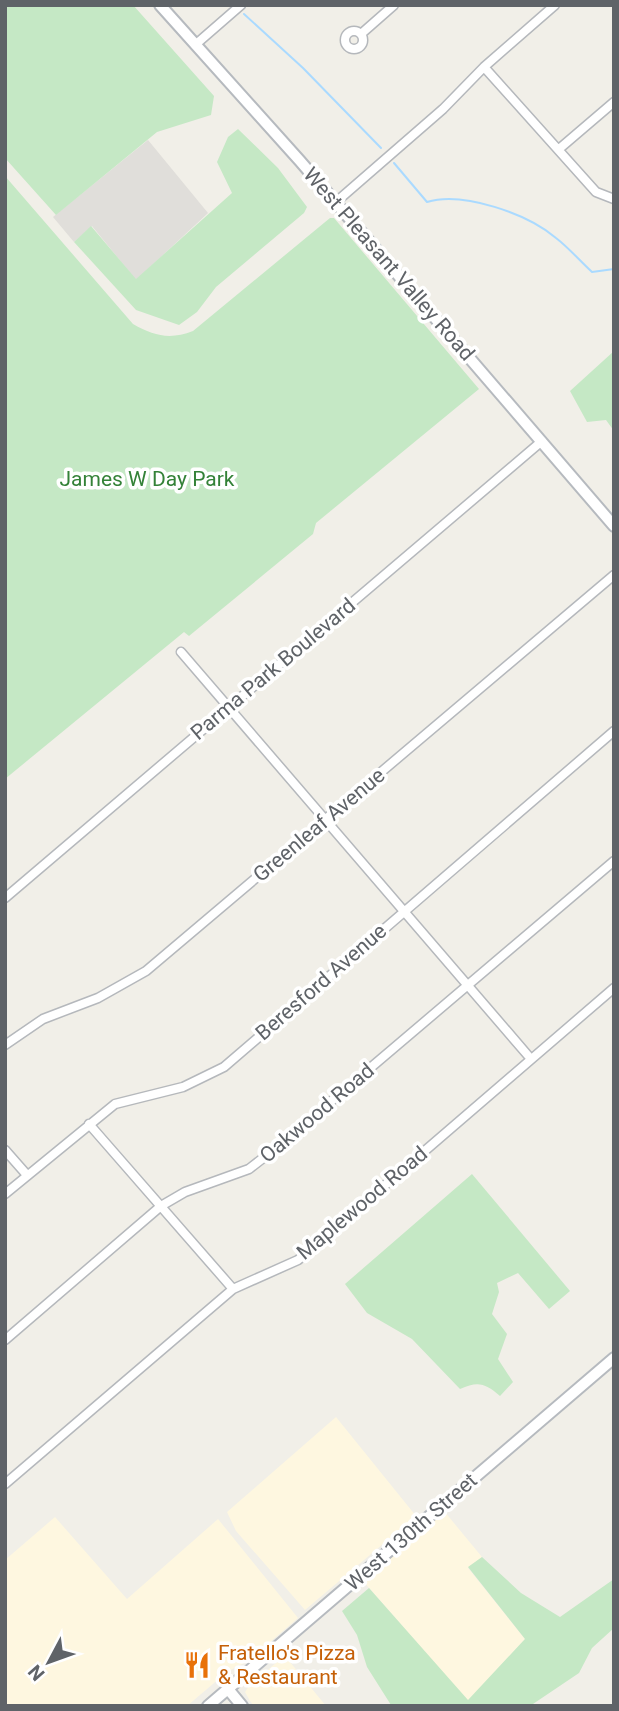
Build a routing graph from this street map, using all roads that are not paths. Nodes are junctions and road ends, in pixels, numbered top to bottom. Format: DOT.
graph roads {
  1 [pos="160,5"];
  2 [pos="241,5"];
  3 [pos="394,5"];
  4 [pos="555,5"];
  5 [pos="361,34"];
  6 [pos="195,45"];
  7 [pos="484,67"];
  8 [pos="614,102"];
  9 [pos="559,149"];
  10 [pos="614,199"];
  11 [pos="336,202"];
  12 [pos="542,441"];
  13 [pos="614,526"];
  14 [pos="614,575"];
  15 [pos="181,652"];
  16 [pos="227,707"];
  17 [pos="614,731"];
  18 [pos="324,819"];
  19 [pos="614,862"];
  20 [pos="5,898"];
  21 [pos="404,911"];
  22 [pos="469,984"];
  23 [pos="614,988"];
  24 [pos="5,1045"];
  25 [pos="531,1059"];
  26 [pos="89,1124"];
  27 [pos="5,1150"];
  28 [pos="27,1175"];
  29 [pos="5,1194"];
  30 [pos="161,1206"];
  31 [pos="233,1289"];
  32 [pos="5,1340"];
  33 [pos="614,1358"];
  34 [pos="5,1485"];
  35 [pos="228,1689"];
  36 [pos="208,1706"];
  37 [pos="242,1706"];
  1 -- 6 [label="main road, West Pleasant Valley Road"];
  2 -- 6 [label="street"];
  3 -- 5 [label="street"];
  4 -- 7 [label="street"];
  6 -- 11 [label="main road, West Pleasant Valley Road"];
  7 -- 9 [label="street"];
  7 -- 11 [label="street"];
  8 -- 9 [label="street"];
  9 -- 10 [label="street"];
  11 -- 12 [label="main road, West Pleasant Valley Road"];
  12 -- 13 [label="main road, West Pleasant Valley Road"];
  12 -- 16 [label="street, Parma Park Boulevard"];
  14 -- 18 [label="street, Greenleaf Avenue"];
  15 -- 16 [label="street"];
  16 -- 18 [label="street"];
  16 -- 20 [label="street, Parma Park Boulevard"];
  17 -- 21 [label="street, Beresford Avenue"];
  18 -- 21 [label="street"];
  18 -- 24 [label="street, Greenleaf Avenue"];
  19 -- 22 [label="street, Oakwood Road"];
  21 -- 22 [label="street"];
  21 -- 26 [label="street, Beresford Avenue"];
  22 -- 25 [label="street"];
  22 -- 30 [label="street, Oakwood Road"];
  23 -- 25 [label="street, Maplewood Road"];
  25 -- 31 [label="street, Maplewood Road"];
  26 -- 28 [label="street, Beresford Avenue"];
  26 -- 30 [label="street"];
  27 -- 28 [label="street"];
  28 -- 29 [label="street, Beresford Avenue"];
  30 -- 31 [label="street"];
  30 -- 32 [label="street, Oakwood Road"];
  31 -- 34 [label="street, Maplewood Road"];
  33 -- 35 [label="main road, West 130th Street"];
  35 -- 36 [label="main road, West 130th Street"];
  35 -- 37 [label="main road"];
}
